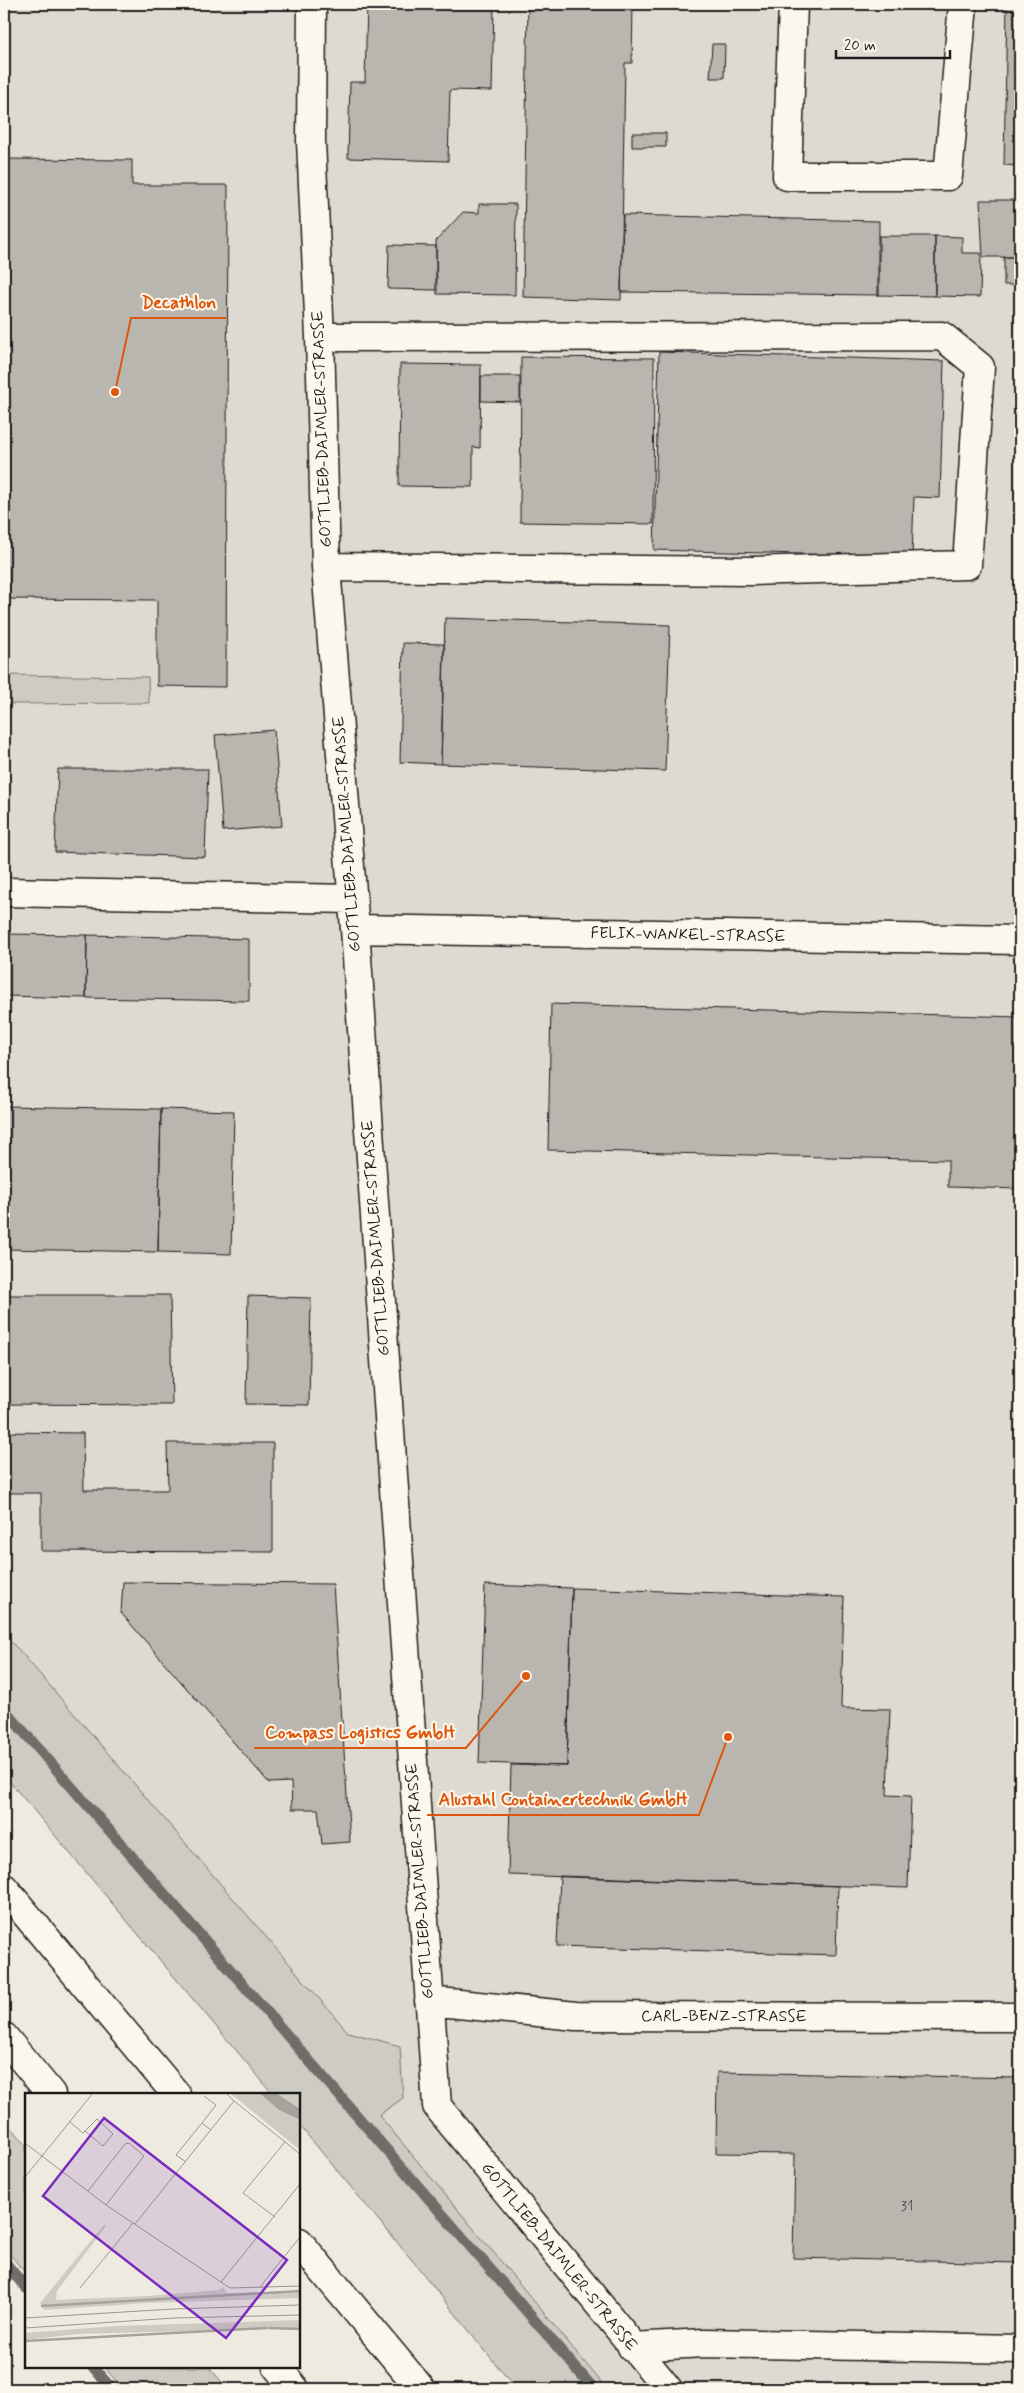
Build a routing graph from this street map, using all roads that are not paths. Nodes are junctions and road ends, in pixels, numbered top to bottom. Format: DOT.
graph roads {
  1 [pos="312,4"];
  2 [pos="794,4"];
  3 [pos="963,4"];
  4 [pos="320,337"];
  5 [pos="326,567"];
  6 [pos="4,892"];
  7 [pos="352,899"];
  8 [pos="355,929"];
  9 [pos="1020,940"];
  10 [pos="4,1888"];
  11 [pos="429,2001"];
  12 [pos="1020,2017"];
  13 [pos="4,2037"];
  14 [pos="50,2093"];
  15 [pos="175,2093"];
  16 [pos="300,2243"];
  17 [pos="632,2347"];
  18 [pos="1020,2349"];
  19 [pos="278,2368"];
  20 [pos="295,2389"];
  21 [pos="421,2389"];
  22 [pos="668,2389"];
  1 -- 4 [label="main road, GOTTLIEB-DAIMLER-STRASSE"];
  2 -- 3 [label="main road"];
  4 -- 5 [label="main road, GOTTLIEB-DAIMLER-STRASSE"];
  4 -- 5 [label="main road"];
  5 -- 7 [label="main road, GOTTLIEB-DAIMLER-STRASSE"];
  6 -- 7 [label="main road"];
  7 -- 8 [label="main road, GOTTLIEB-DAIMLER-STRASSE"];
  8 -- 9 [label="main road, FELIX-WANKEL-STRASSE"];
  8 -- 11 [label="main road, GOTTLIEB-DAIMLER-STRASSE"];
  10 -- 15 [label="main road"];
  11 -- 12 [label="main road, CARL-BENZ-STRASSE"];
  11 -- 17 [label="main road, GOTTLIEB-DAIMLER-STRASSE"];
  13 -- 14 [label="main road"];
  16 -- 21 [label="main road"];
  17 -- 18 [label="main road"];
  17 -- 22 [label="main road, GOTTLIEB-DAIMLER-STRASSE"];
  19 -- 20 [label="main road"];
}
